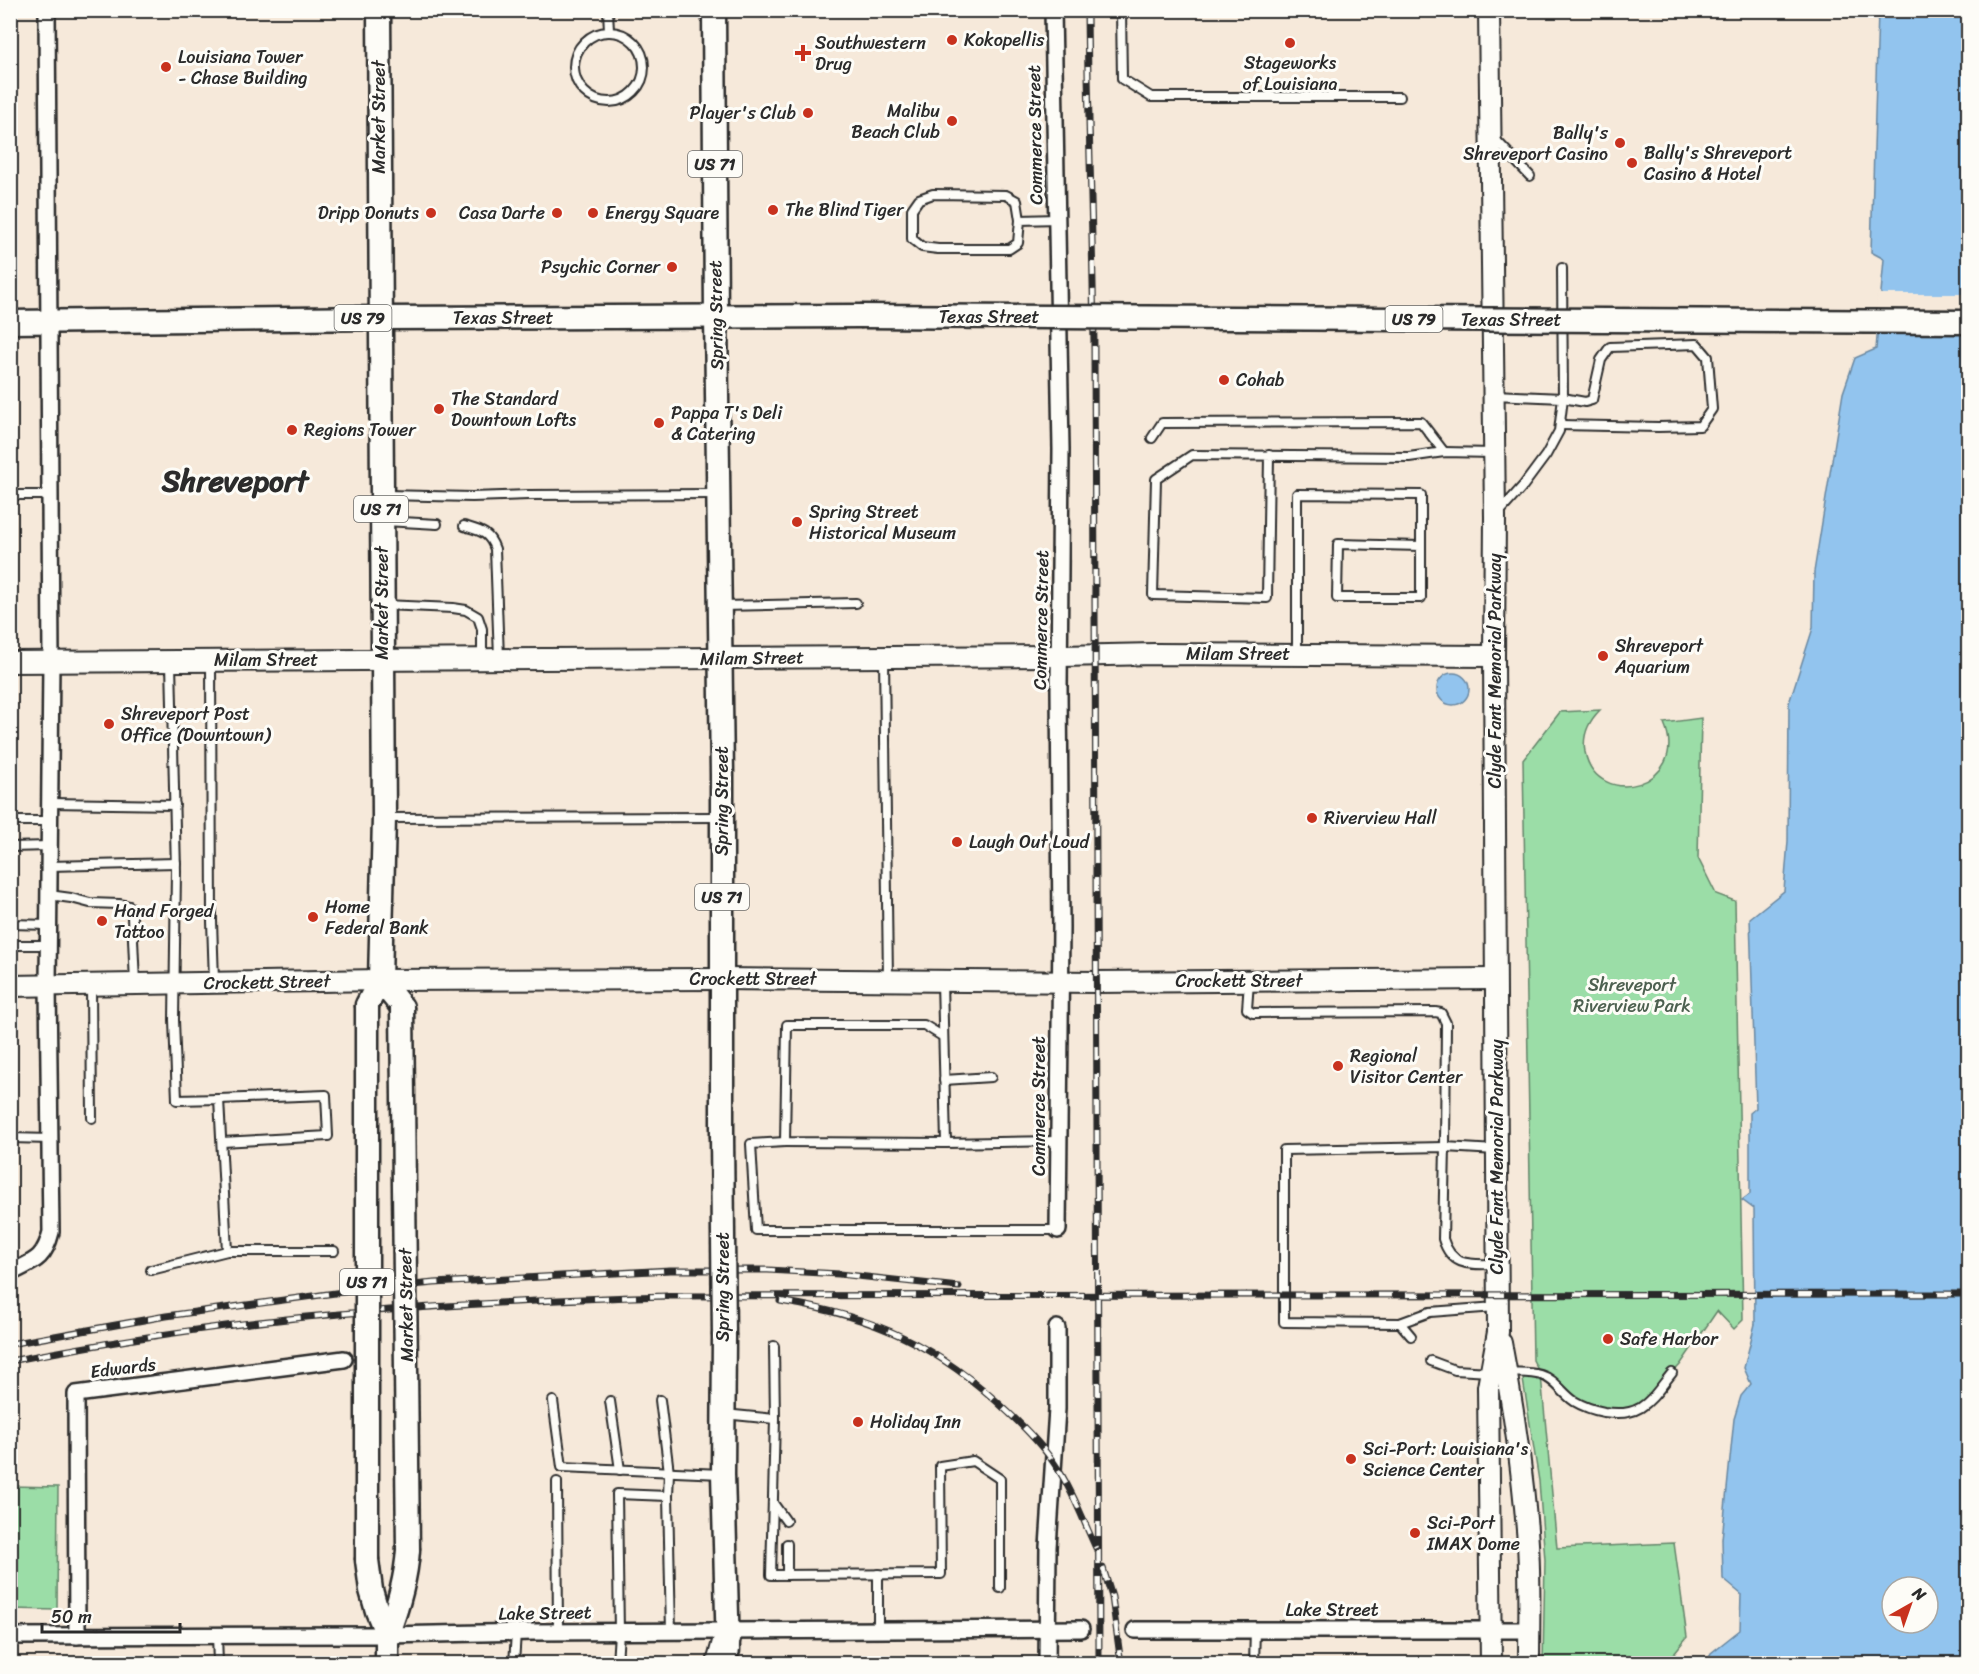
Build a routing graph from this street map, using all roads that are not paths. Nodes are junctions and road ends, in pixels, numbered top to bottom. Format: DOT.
graph roads {
  1 [pos="46,10"];
  2 [pos="379,10"];
  3 [pos="608,10"];
  4 [pos="714,10"];
  5 [pos="1053,10"];
  6 [pos="1121,10"];
  7 [pos="1489,10"];
  8 [pos="609,31"];
  9 [pos="1400,97"];
  10 [pos="1491,135"];
  11 [pos="1530,176"];
  12 [pos="1057,219"];
  13 [pos="1020,220"];
  14 [pos="1562,268"];
  15 [pos="716,317"];
  16 [pos="380,318"];
  17 [pos="10,322"];
  18 [pos="49,322"];
  19 [pos="1968,322"];
  20 [pos="1493,395"];
  21 [pos="1563,398"];
  22 [pos="1560,425"];
  23 [pos="1152,438"];
  24 [pos="1444,452"];
  25 [pos="1494,453"];
  26 [pos="1269,455"];
  27 [pos="718,494"];
  28 [pos="10,495"];
  29 [pos="50,495"];
  30 [pos="381,495"];
  31 [pos="1496,517"];
  32 [pos="381,521"];
  33 [pos="437,524"];
  34 [pos="464,526"];
  35 [pos="1421,546"];
  36 [pos="856,603"];
  37 [pos="382,605"];
  38 [pos="720,606"];
  39 [pos="1297,654"];
  40 [pos="884,656"];
  41 [pos="1061,656"];
  42 [pos="1494,656"];
  43 [pos="720,658"];
  44 [pos="490,659"];
  45 [pos="382,660"];
  46 [pos="51,661"];
  47 [pos="171,661"];
  48 [pos="211,661"];
  49 [pos="10,662"];
  50 [pos="50,803"];
  51 [pos="175,805"];
  52 [pos="722,817"];
  53 [pos="384,818"];
  54 [pos="10,821"];
  55 [pos="49,821"];
  56 [pos="49,846"];
  57 [pos="10,848"];
  58 [pos="176,863"];
  59 [pos="49,866"];
  60 [pos="49,895"];
  61 [pos="10,924"];
  62 [pos="48,925"];
  63 [pos="10,945"];
  64 [pos="48,945"];
  65 [pos="722,979"];
  66 [pos="1495,979"];
  67 [pos="380,980"];
  68 [pos="888,980"];
  69 [pos="942,981"];
  70 [pos="1249,981"];
  71 [pos="1059,982"];
  72 [pos="214,983"];
  73 [pos="175,984"];
  74 [pos="135,985"];
  75 [pos="10,986"];
  76 [pos="48,986"];
  77 [pos="91,986"];
  78 [pos="942,1036"];
  79 [pos="991,1077"];
  80 [pos="944,1080"];
  81 [pos="219,1099"];
  82 [pos="92,1118"];
  83 [pos="10,1138"];
  84 [pos="51,1139"];
  85 [pos="1058,1141"];
  86 [pos="222,1142"];
  87 [pos="784,1142"];
  88 [pos="946,1143"];
  89 [pos="1445,1147"];
  90 [pos="1497,1151"];
  91 [pos="1058,1230"];
  92 [pos="227,1251"];
  93 [pos="334,1251"];
  94 [pos="1498,1264"];
  95 [pos="151,1270"];
  96 [pos="10,1273"];
  97 [pos="1498,1307"];
  98 [pos="1400,1323"];
  99 [pos="1057,1328"];
  100 [pos="1411,1336"];
  101 [pos="774,1346"];
  102 [pos="344,1359"];
  103 [pos="1431,1361"];
  104 [pos="1499,1372"];
  105 [pos="1672,1373"];
  106 [pos="660,1400"];
  107 [pos="553,1401"];
  108 [pos="610,1401"];
  109 [pos="723,1414"];
  110 [pos="775,1419"];
  111 [pos="620,1470"];
  112 [pos="669,1472"];
  113 [pos="723,1474"];
  114 [pos="557,1482"];
  115 [pos="668,1496"];
  116 [pos="772,1502"];
  117 [pos="786,1521"];
  118 [pos="787,1544"];
  119 [pos="878,1574"];
  120 [pos="787,1575"];
  121 [pos="1000,1588"];
  122 [pos="1081,1629"];
  123 [pos="1255,1629"];
  124 [pos="1492,1629"];
  125 [pos="1047,1630"];
  126 [pos="1135,1630"];
  127 [pos="1529,1630"];
  128 [pos="729,1631"];
  129 [pos="878,1631"];
  130 [pos="516,1632"];
  131 [pos="558,1632"];
  132 [pos="619,1632"];
  133 [pos="671,1632"];
  134 [pos="217,1634"];
  135 [pos="387,1635"];
  136 [pos="10,1636"];
  137 [pos="77,1636"];
  138 [pos="218,1664"];
  139 [pos="387,1664"];
  140 [pos="514,1664"];
  141 [pos="617,1664"];
  142 [pos="720,1664"];
  143 [pos="728,1664"];
  144 [pos="736,1664"];
  145 [pos="1047,1664"];
  146 [pos="1254,1664"];
  147 [pos="1491,1664"];
  148 [pos="1529,1664"];
  1 -- 18 [label="street"];
  2 -- 16 [label="main road, Market Street / US 71"];
  3 -- 8 [label="lane"];
  4 -- 15 [label="main road, Spring Street / US 71"];
  5 -- 12 [label="street, Commerce Street"];
  6 -- 9 [label="lane"];
  7 -- 10 [label="street, Clyde Fant Memorial Parkway"];
  8 -- 8 [label="lane"];
  10 -- 11 [label="lane"];
  10 -- 20 [label="street, Clyde Fant Memorial Parkway"];
  12 -- 13 [label="lane"];
  12 -- 41 [label="street, Commerce Street"];
  13 -- 13 [label="lane"];
  14 -- 21 [label="lane"];
  15 -- 16 [label="main road, Texas Street / US 79"];
  15 -- 19 [label="main road, Texas Street / US 79, bridge"];
  15 -- 27 [label="main road, Spring Street / US 71"];
  16 -- 18 [label="main road, Texas Street / US 79"];
  16 -- 30 [label="main road, Market Street / US 71"];
  17 -- 18 [label="main road, Texas Street / US 79"];
  18 -- 29 [label="street"];
  20 -- 21 [label="lane"];
  20 -- 25 [label="street, Clyde Fant Memorial Parkway"];
  21 -- 22 [label="lane"];
  21 -- 22 [label="lane"];
  22 -- 31 [label="lane"];
  23 -- 24 [label="lane"];
  24 -- 25 [label="lane"];
  24 -- 26 [label="lane"];
  25 -- 31 [label="street, Clyde Fant Memorial Parkway"];
  26 -- 26 [label="lane"];
  27 -- 30 [label="lane"];
  27 -- 38 [label="main road, Spring Street / US 71"];
  28 -- 29 [label="lane"];
  29 -- 46 [label="street"];
  30 -- 32 [label="main road, Market Street / US 71"];
  31 -- 42 [label="street, Clyde Fant Memorial Parkway"];
  32 -- 33 [label="lane"];
  32 -- 37 [label="main road, Market Street / US 71"];
  34 -- 44 [label="lane"];
  35 -- 35 [label="lane"];
  35 -- 39 [label="lane"];
  36 -- 38 [label="lane"];
  37 -- 44 [label="lane"];
  37 -- 45 [label="main road, Market Street / US 71"];
  38 -- 43 [label="main road, Spring Street / US 71"];
  39 -- 41 [label="street, Milam Street"];
  39 -- 42 [label="street, Milam Street"];
  40 -- 41 [label="street, Milam Street"];
  40 -- 43 [label="street, Milam Street"];
  40 -- 68 [label="lane"];
  41 -- 71 [label="street, Commerce Street"];
  42 -- 66 [label="street, Clyde Fant Memorial Parkway"];
  43 -- 44 [label="street, Milam Street"];
  43 -- 52 [label="main road, Spring Street / US 71"];
  44 -- 45 [label="street, Milam Street"];
  45 -- 48 [label="street, Milam Street"];
  45 -- 53 [label="main road, Market Street / US 71"];
  46 -- 47 [label="street, Milam Street"];
  46 -- 49 [label="street, Milam Street"];
  46 -- 50 [label="street"];
  47 -- 48 [label="street, Milam Street"];
  47 -- 51 [label="lane"];
  48 -- 72 [label="lane"];
  50 -- 51 [label="lane"];
  50 -- 55 [label="street"];
  51 -- 58 [label="lane"];
  52 -- 53 [label="lane"];
  52 -- 65 [label="main road, Spring Street / US 71"];
  53 -- 67 [label="main road, Market Street / US 71"];
  54 -- 55 [label="lane"];
  55 -- 56 [label="street"];
  56 -- 57 [label="lane"];
  56 -- 59 [label="street"];
  58 -- 59 [label="lane"];
  58 -- 73 [label="lane"];
  59 -- 60 [label="street"];
  60 -- 62 [label="street"];
  60 -- 74 [label="lane"];
  61 -- 62 [label="lane"];
  62 -- 64 [label="street"];
  63 -- 64 [label="lane"];
  64 -- 76 [label="street"];
  65 -- 67 [label="street, Crockett Street"];
  65 -- 68 [label="street, Crockett Street"];
  65 -- 109 [label="main road, Spring Street / US 71, bridge"];
  66 -- 70 [label="street, Crockett Street"];
  66 -- 90 [label="street, Clyde Fant Memorial Parkway"];
  67 -- 72 [label="street, Crockett Street"];
  67 -- 135 [label="main road, Market Street / US 71, bridge"];
  67 -- 135 [label="main road, Market Street / US 71, bridge"];
  68 -- 69 [label="street, Crockett Street"];
  69 -- 71 [label="street, Crockett Street"];
  69 -- 78 [label="lane"];
  70 -- 71 [label="street, Crockett Street"];
  70 -- 89 [label="lane"];
  71 -- 85 [label="street, Commerce Street"];
  72 -- 73 [label="street, Crockett Street"];
  73 -- 74 [label="street, Crockett Street"];
  73 -- 81 [label="lane"];
  74 -- 77 [label="street, Crockett Street"];
  75 -- 76 [label="street, Crockett Street"];
  76 -- 77 [label="street, Crockett Street"];
  76 -- 84 [label="street"];
  77 -- 82 [label="lane"];
  78 -- 80 [label="lane"];
  78 -- 87 [label="lane"];
  79 -- 80 [label="lane"];
  80 -- 88 [label="lane"];
  81 -- 86 [label="lane"];
  81 -- 86 [label="lane"];
  83 -- 84 [label="lane"];
  84 -- 96 [label="street"];
  85 -- 88 [label="lane"];
  85 -- 91 [label="street, Commerce Street"];
  86 -- 92 [label="lane"];
  87 -- 88 [label="lane"];
  87 -- 91 [label="lane"];
  89 -- 90 [label="lane"];
  89 -- 94 [label="lane"];
  89 -- 98 [label="lane"];
  90 -- 94 [label="street, Clyde Fant Memorial Parkway"];
  92 -- 93 [label="lane"];
  92 -- 95 [label="lane"];
  94 -- 97 [label="street, Clyde Fant Memorial Parkway"];
  97 -- 98 [label="lane"];
  97 -- 104 [label="street, Clyde Fant Memorial Parkway"];
  98 -- 100 [label="lane"];
  99 -- 125 [label="street"];
  101 -- 110 [label="lane"];
  102 -- 137 [label="street, Edwards"];
  103 -- 104 [label="lane"];
  104 -- 105 [label="lane"];
  104 -- 124 [label="street, Clyde Fant Memorial Parkway"];
  104 -- 127 [label="street, Clyde Fant Memorial Parkway"];
  106 -- 112 [label="lane"];
  107 -- 111 [label="lane"];
  108 -- 111 [label="lane"];
  109 -- 110 [label="lane"];
  109 -- 113 [label="main road, Spring Street / US 71"];
  110 -- 116 [label="lane"];
  111 -- 112 [label="lane"];
  112 -- 113 [label="lane"];
  112 -- 115 [label="lane"];
  113 -- 128 [label="main road, Spring Street / US 71"];
  114 -- 131 [label="lane"];
  115 -- 132 [label="lane"];
  115 -- 133 [label="lane"];
  116 -- 117 [label="lane"];
  116 -- 120 [label="lane"];
  118 -- 120 [label="lane"];
  119 -- 120 [label="lane"];
  119 -- 121 [label="lane"];
  119 -- 129 [label="lane"];
  122 -- 125 [label="street, Lake Street"];
  123 -- 124 [label="street, Lake Street"];
  123 -- 126 [label="street, Lake Street"];
  123 -- 146 [label="lane"];
  124 -- 127 [label="street, Lake Street"];
  124 -- 147 [label="street, Clyde Fant Memorial Parkway"];
  125 -- 129 [label="street, Lake Street"];
  125 -- 145 [label="street"];
  127 -- 148 [label="street, Clyde Fant Memorial Parkway"];
  128 -- 129 [label="street, Lake Street"];
  128 -- 133 [label="street, Lake Street"];
  128 -- 142 [label="highway"];
  128 -- 143 [label="main road, Spring Street"];
  128 -- 144 [label="highway, US 71"];
  130 -- 131 [label="street, Lake Street"];
  130 -- 135 [label="street, Lake Street"];
  130 -- 140 [label="lane"];
  131 -- 132 [label="street, Lake Street"];
  132 -- 133 [label="street, Lake Street"];
  132 -- 141 [label="lane"];
  134 -- 135 [label="street, Lake Street"];
  134 -- 137 [label="street, Lake Street"];
  134 -- 138 [label="lane"];
  135 -- 139 [label="main road, Market Street / US 71"];
  136 -- 137 [label="street, Lake Street"];
}
